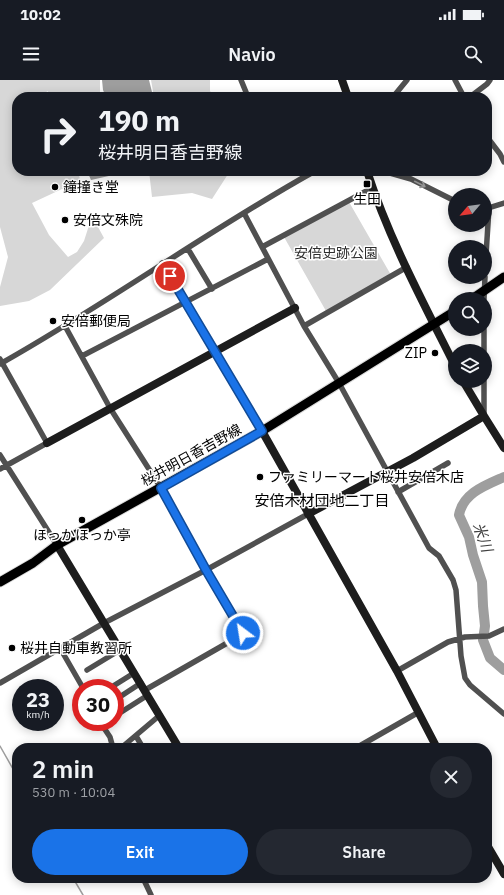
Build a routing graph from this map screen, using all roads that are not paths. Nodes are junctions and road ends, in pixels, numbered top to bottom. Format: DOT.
graph roads {
  1 [pos="241,80"];
  2 [pos="342,80"];
  3 [pos="407,80"];
  4 [pos="455,80"];
  5 [pos="490,80"];
  6 [pos="246,92"];
  7 [pos="346,92"];
  8 [pos="397,92"];
  9 [pos="461,92"];
  10 [pos="477,92"];
  11 [pos="492,144"];
  12 [pos="504,162"];
  13 [pos="307,176"];
  14 [pos="368,176"];
  15 [pos="400,176"];
  16 [pos="372,188"];
  17 [pos="448,198"];
  18 [pos="504,203"];
  19 [pos="492,207"];
  20 [pos="244,214"];
  21 [pos="262,247"];
  22 [pos="188,249"];
  23 [pos="268,259"];
  24 [pos="162,264"];
  25 [pos="407,267"];
  26 [pos="504,277"];
  27 [pos="212,289"];
  28 [pos="487,292"];
  29 [pos="186,302"];
  30 [pos="295,308"];
  31 [pos="448,315"];
  32 [pos="434,324"];
  33 [pos="65,326"];
  34 [pos="304,326"];
  35 [pos="214,351"];
  36 [pos="448,352"];
  37 [pos="82,356"];
  38 [pos="1,362"];
  39 [pos="339,383"];
  40 [pos="467,388"];
  41 [pos="484,388"];
  42 [pos="110,408"];
  43 [pos="484,416"];
  44 [pos="262,431"];
  45 [pos="47,443"];
  46 [pos="504,448"];
  47 [pos="0,455"];
  48 [pos="448,463"];
  49 [pos="7,465"];
  50 [pos="0,469"];
  51 [pos="387,472"];
  52 [pos="161,488"];
  53 [pos="398,492"];
  54 [pos="308,514"];
  55 [pos="57,545"];
  56 [pos="206,570"];
  57 [pos="0,582"];
  58 [pos="104,623"];
  59 [pos="504,629"];
  60 [pos="459,638"];
  61 [pos="60,648"];
  62 [pos="120,650"];
  63 [pos="87,670"];
  64 [pos="397,671"];
  65 [pos="134,673"];
  66 [pos="78,679"];
  67 [pos="124,679"];
  68 [pos="0,683"];
  69 [pos="145,689"];
  70 [pos="124,697"];
  71 [pos="124,708"];
  72 [pos="419,712"];
  73 [pos="504,714"];
  74 [pos="160,715"];
  75 [pos="107,731"];
  76 [pos="136,736"];
  77 [pos="112,743"];
  78 [pos="127,743"];
  79 [pos="140,743"];
  80 [pos="176,743"];
  81 [pos="365,743"];
  82 [pos="434,743"];
  83 [pos="492,854"];
  84 [pos="504,874"];
  85 [pos="145,883"];
  86 [pos="151,895"];
  1 -- 6 [label="street"];
  2 -- 7 [label="street"];
  3 -- 8 [label="street"];
  4 -- 9 [label="street"];
  5 -- 10 [label="street"];
  11 -- 12 [label="street"];
  13 -- 20 [label="street"];
  14 -- 16 [label="street"];
  15 -- 17 [label="street, one-way"];
  16 -- 21 [label="street"];
  16 -- 25 [label="street"];
  18 -- 19 [label="street"];
  20 -- 21 [label="street"];
  20 -- 22 [label="street"];
  21 -- 23 [label="street"];
  22 -- 24 [label="street"];
  22 -- 27 [label="street"];
  23 -- 27 [label="street"];
  23 -- 30 [label="street"];
  24 -- 29 [label="street"];
  24 -- 33 [label="street"];
  25 -- 32 [label="street"];
  25 -- 34 [label="street"];
  26 -- 28 [label="main road"];
  27 -- 29 [label="street"];
  29 -- 35 [label="street"];
  29 -- 37 [label="street"];
  30 -- 34 [label="street"];
  30 -- 35 [label="street"];
  31 -- 32 [label="main road, 桜井明日香吉野線"];
  32 -- 36 [label="street"];
  32 -- 39 [label="main road, 桜井明日香吉野線"];
  33 -- 37 [label="street"];
  33 -- 38 [label="street"];
  34 -- 39 [label="street"];
  35 -- 42 [label="street"];
  35 -- 44 [label="street"];
  37 -- 42 [label="street"];
  38 -- 45 [label="street"];
  39 -- 44 [label="main road, 桜井明日香吉野線"];
  39 -- 51 [label="street"];
  40 -- 43 [label="street"];
  41 -- 43 [label="street"];
  42 -- 45 [label="street"];
  42 -- 52 [label="street"];
  43 -- 46 [label="street"];
  43 -- 51 [label="street"];
  44 -- 52 [label="main road, 桜井明日香吉野線"];
  44 -- 54 [label="street"];
  45 -- 49 [label="street"];
  47 -- 49 [label="street"];
  48 -- 53 [label="street"];
  49 -- 50 [label="street"];
  49 -- 55 [label="street"];
  51 -- 53 [label="street"];
  51 -- 54 [label="street"];
  52 -- 55 [label="main road, 桜井明日香吉野線"];
  52 -- 56 [label="street"];
  53 -- 60 [label="street"];
  54 -- 56 [label="street"];
  54 -- 64 [label="street"];
  55 -- 57 [label="main road, 桜井明日香吉野線"];
  55 -- 58 [label="street"];
  56 -- 58 [label="street"];
  56 -- 69 [label="street"];
  58 -- 61 [label="street"];
  58 -- 62 [label="street"];
  59 -- 60 [label="street"];
  60 -- 64 [label="street"];
  60 -- 73 [label="street"];
  61 -- 66 [label="street"];
  61 -- 68 [label="street"];
  62 -- 63 [label="street"];
  62 -- 65 [label="street"];
  64 -- 72 [label="street"];
  65 -- 67 [label="street"];
  65 -- 69 [label="street"];
  69 -- 70 [label="street"];
  69 -- 71 [label="street"];
  69 -- 74 [label="street"];
  72 -- 81 [label="street"];
  72 -- 82 [label="street"];
  74 -- 76 [label="street"];
  74 -- 80 [label="street"];
  75 -- 77 [label="street"];
  76 -- 78 [label="street"];
  76 -- 79 [label="street"];
  83 -- 84 [label="street"];
  85 -- 86 [label="street"];
}
